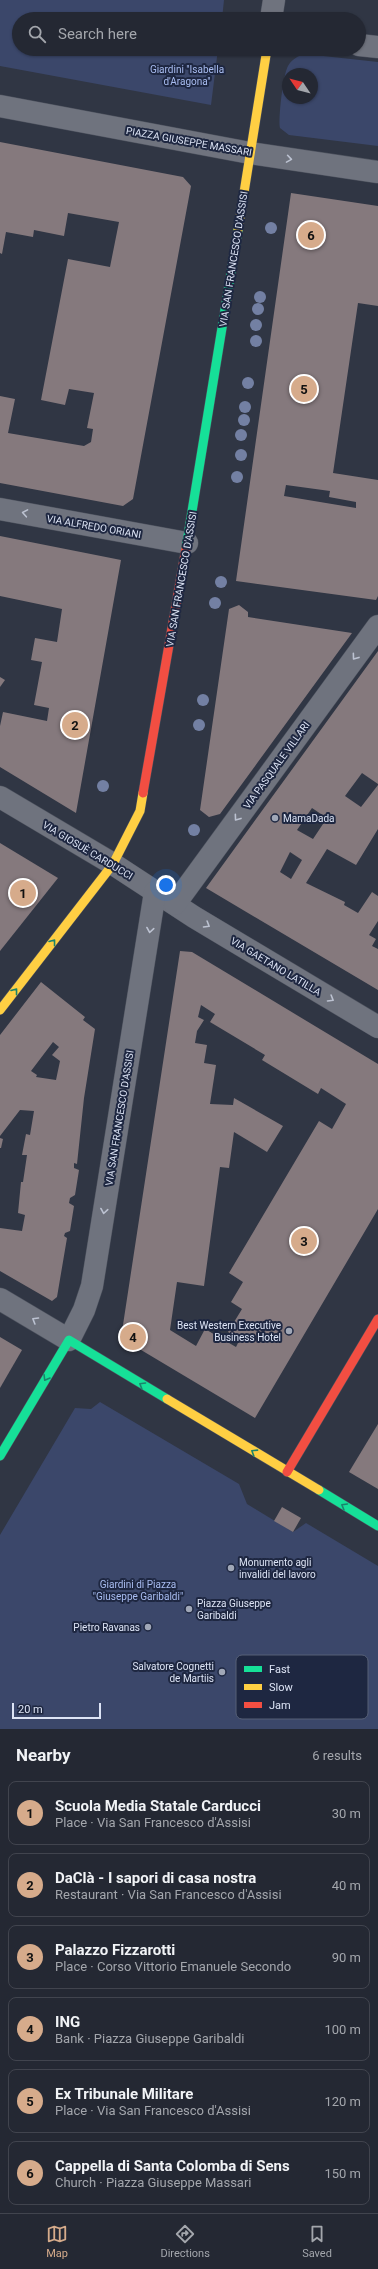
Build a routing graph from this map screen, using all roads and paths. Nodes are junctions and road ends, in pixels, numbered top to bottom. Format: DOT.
graph roads {
  1 [pos="274,0"];
  2 [pos="272,12"];
  3 [pos="366,47"];
  4 [pos="378,48"];
  5 [pos="266,56"];
  6 [pos="0,106"];
  7 [pos="250,153"];
  8 [pos="378,172"];
  9 [pos="0,509"];
  10 [pos="187,543"];
  11 [pos="378,626"];
  12 [pos="0,797"];
  13 [pos="113,864"];
  14 [pos="156,892"];
  15 [pos="174,904"];
  16 [pos="0,1010"];
  17 [pos="378,1027"];
  18 [pos="0,1299"];
  19 [pos="378,1319"];
  20 [pos="69,1340"];
  21 [pos="0,1456"];
  22 [pos="287,1472"];
  23 [pos="378,1526"];
  1 -- 2 [label="street"];
  3 -- 4 [label="street"];
  5 -- 7 [label="street, VIA SAN FRANCESCO D'ASSISI"];
  6 -- 7 [label="street, PIAZZA GIUSEPPE MASSARI"];
  7 -- 8 [label="street, PIAZZA GIUSEPPE MASSARI, one-way"];
  7 -- 10 [label="street, VIA SAN FRANCESCO D'ASSISI"];
  10 -- 9 [label="street, VIA ALFREDO ORIANI, one-way"];
  10 -- 13 [label="street, VIA SAN FRANCESCO D'ASSISI"];
  11 -- 15 [label="street, VIA PASQUALE VILLARI, one-way"];
  12 -- 13 [label="street, VIA GIOSUÈ CARDUCCI"];
  13 -- 14 [label="street, VIA GIOSUÈ CARDUCCI"];
  16 -- 13 [label="street, VIA SAN FRANCESCO D'ASSISI, one-way"];
  14 -- 15 [label="street, VIA GIOSUÈ CARDUCCI"];
  14 -- 20 [label="street, VIA SAN FRANCESCO D'ASSISI, one-way"];
  15 -- 17 [label="street, VIA GAETANO LATILLA, one-way"];
  20 -- 18 [label="street, one-way"];
  19 -- 22 [label="street"];
  20 -- 21 [label="street, one-way"];
  22 -- 20 [label="street, one-way"];
  23 -- 22 [label="street, one-way"];
}
